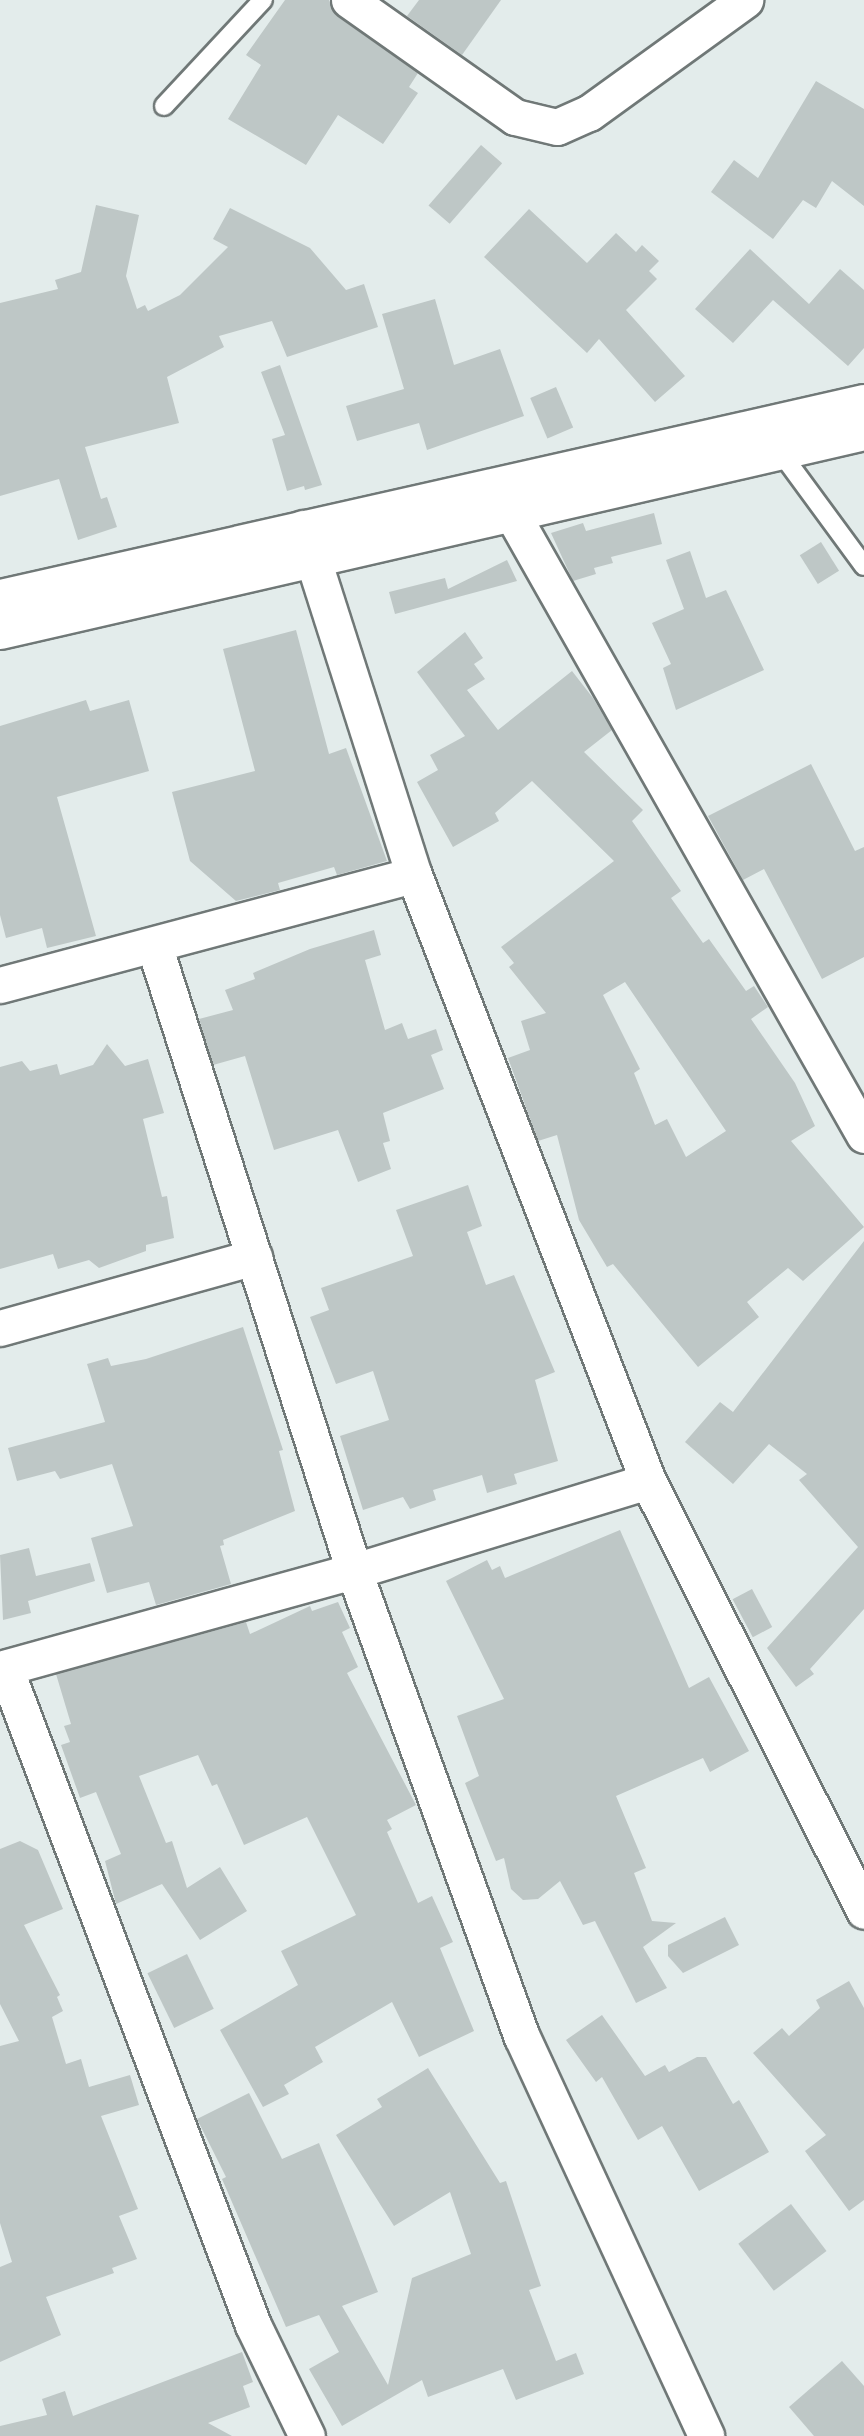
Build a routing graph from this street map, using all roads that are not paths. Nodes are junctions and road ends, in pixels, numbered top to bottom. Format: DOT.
graph roads {
  1 [pos="263,0"];
  2 [pos="349,0"];
  3 [pos="745,0"];
  4 [pos="399,12"];
  5 [pos="164,106"];
  6 [pos="864,402"];
  7 [pos="864,432"];
  8 [pos="781,453"];
  9 [pos="511,512"];
  10 [pos="307,542"];
  11 [pos="864,566"];
  12 [pos="0,597"];
  13 [pos="0,631"];
  14 [pos="414,875"];
  15 [pos="154,945"];
  16 [pos="0,985"];
  17 [pos="864,1135"];
  18 [pos="254,1257"];
  19 [pos="0,1328"];
  20 [pos="648,1481"];
  21 [pos="354,1571"];
  22 [pos="3,1669"];
  23 [pos="864,1911"];
  24 [pos="307,2436"];
  25 [pos="706,2436"];
  1 -- 5 [label="lane"];
  2 -- 4 [label="street"];
  3 -- 4 [label="street"];
  6 -- 10 [label="street"];
  7 -- 8 [label="street"];
  8 -- 9 [label="street"];
  8 -- 11 [label="lane"];
  9 -- 10 [label="street"];
  9 -- 17 [label="street"];
  10 -- 12 [label="street"];
  10 -- 13 [label="street"];
  10 -- 14 [label="street"];
  14 -- 15 [label="street"];
  14 -- 20 [label="street"];
  15 -- 16 [label="street"];
  15 -- 18 [label="street"];
  18 -- 19 [label="street"];
  18 -- 21 [label="street"];
  20 -- 21 [label="street"];
  20 -- 23 [label="street"];
  21 -- 22 [label="street"];
  21 -- 25 [label="street"];
  22 -- 24 [label="street"];
}
